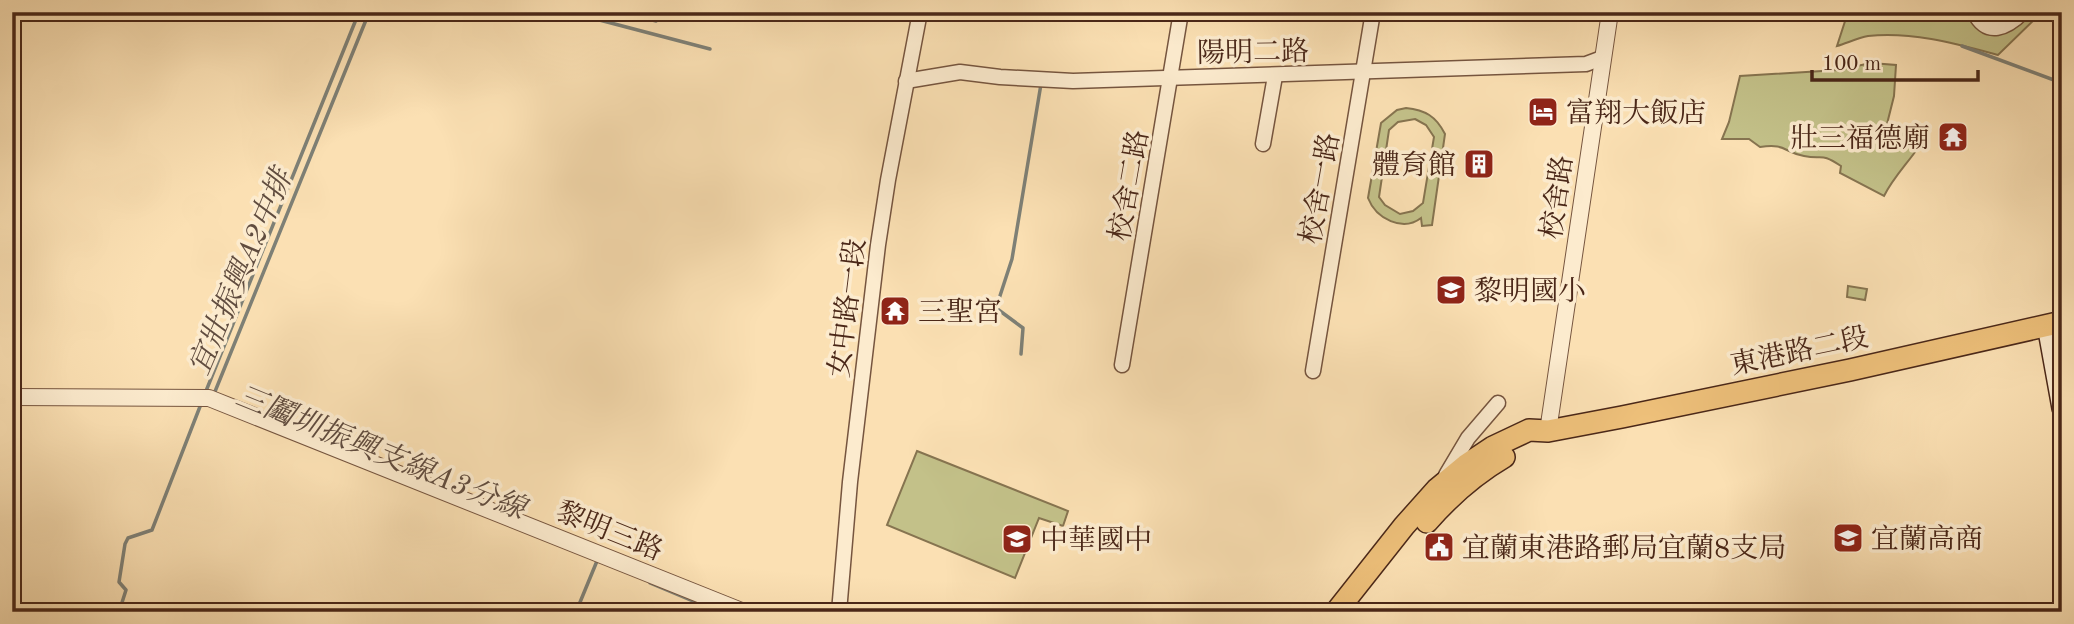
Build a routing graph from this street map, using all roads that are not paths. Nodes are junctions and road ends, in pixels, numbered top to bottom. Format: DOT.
graph roads {
  1 [pos="920,12"];
  2 [pos="1181,12"];
  3 [pos="1373,12"];
  4 [pos="1610,12"];
  5 [pos="1975,12"];
  6 [pos="2023,12"];
  7 [pos="1602,58"];
  8 [pos="1364,73"];
  9 [pos="1275,76"];
  10 [pos="1171,77"];
  11 [pos="906,81"];
  12 [pos="1263,144"];
  13 [pos="2054,323"];
  14 [pos="1122,365"];
  15 [pos="1313,371"];
  16 [pos="12,397"];
  17 [pos="1497,402"];
  18 [pos="2062,408"];
  19 [pos="1548,431"];
  20 [pos="1437,489"];
  21 [pos="744,612"];
  22 [pos="839,612"];
  23 [pos="1336,612"];
  24 [pos="1354,612"];
  1 -- 11 [label="street, 女中路一段"];
  2 -- 10 [label="street, 校舍二路"];
  3 -- 8 [label="street, 校舍一路"];
  4 -- 7 [label="street, 校舍路"];
  5 -- 6 [label="street"];
  7 -- 8 [label="street, 陽明二路"];
  7 -- 19 [label="street, 校舍路"];
  8 -- 9 [label="street, 陽明二路"];
  8 -- 15 [label="street, 校舍一路"];
  9 -- 10 [label="street, 陽明二路"];
  9 -- 12 [label="street"];
  10 -- 11 [label="street, 陽明二路"];
  10 -- 14 [label="street, 校舍二路"];
  11 -- 22 [label="street, 女中路一段"];
  13 -- 18 [label="main road"];
  13 -- 19 [label="main road, 東港路二段"];
  16 -- 21 [label="street, 黎明三路"];
  17 -- 20 [label="street"];
  19 -- 20 [label="main road, 東港路二段"];
  19 -- 24 [label="main road, 東港路二段"];
  20 -- 23 [label="main road, 東港路二段"];
}
